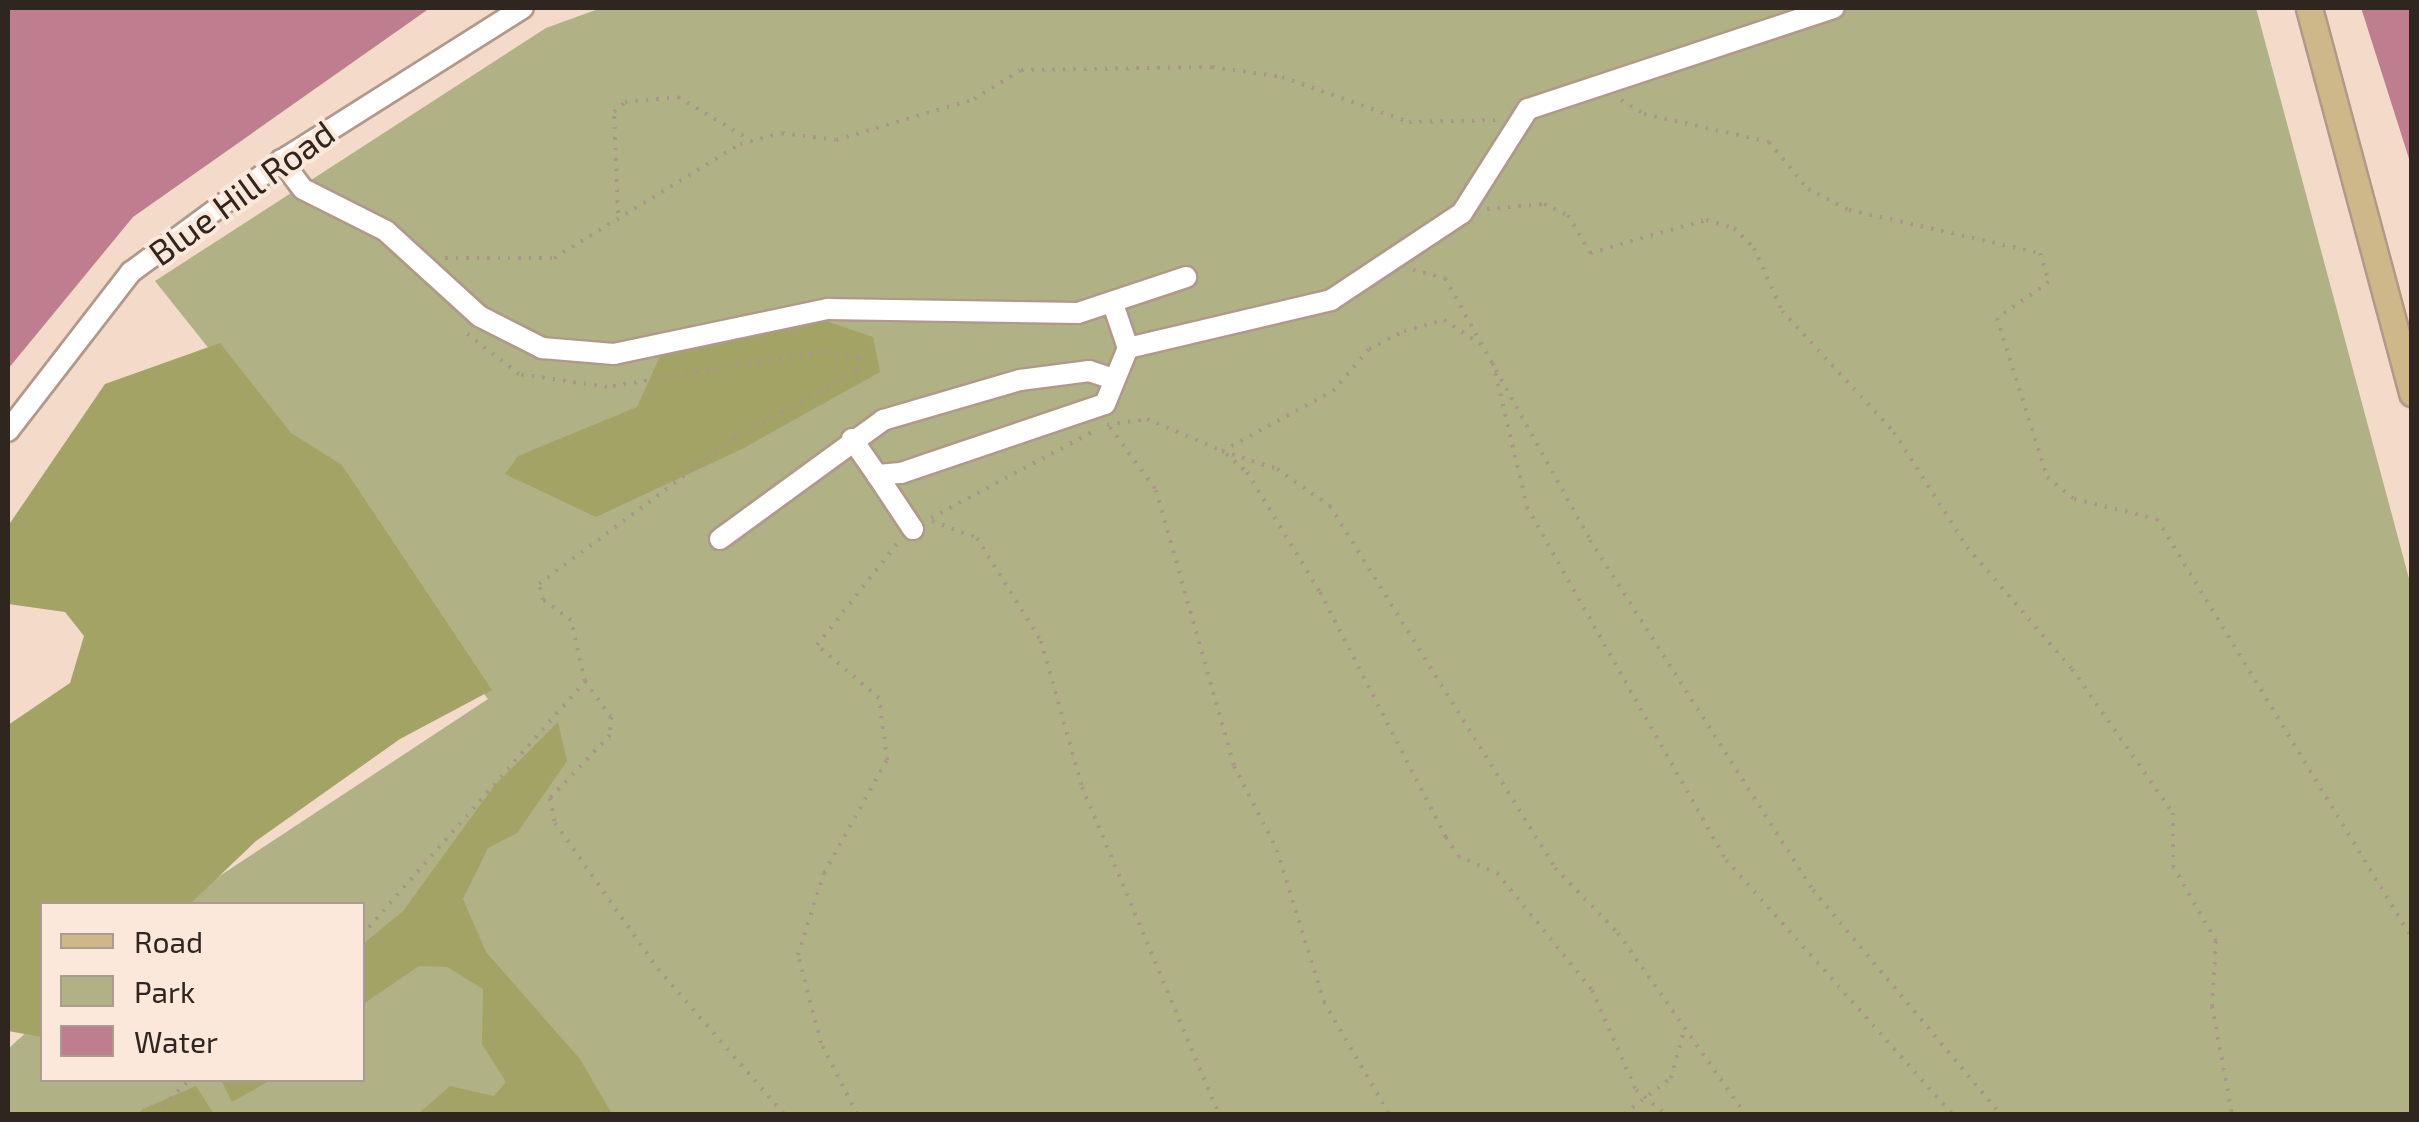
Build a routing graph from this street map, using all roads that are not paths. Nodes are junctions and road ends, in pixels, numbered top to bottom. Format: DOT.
graph roads {
  1 [pos="523,8"];
  2 [pos="1834,8"];
  3 [pos="2309,8"];
  4 [pos="281,160"];
  5 [pos="1186,277"];
  6 [pos="1113,304"];
  7 [pos="1128,348"];
  8 [pos="1113,380"];
  9 [pos="2412,393"];
  10 [pos="8,430"];
  11 [pos="852,440"];
  12 [pos="877,476"];
  13 [pos="920,524"];
  14 [pos="720,539"];
  1 -- 4 [label="street, Blue Hill Road"];
  2 -- 7 [label="street"];
  3 -- 9 [label="main road"];
  4 -- 6 [label="street"];
  4 -- 10 [label="street, Blue Hill Road"];
  5 -- 6 [label="street"];
  6 -- 7 [label="street"];
  7 -- 8 [label="street"];
  8 -- 11 [label="street"];
  8 -- 12 [label="street"];
  11 -- 12 [label="street"];
  11 -- 14 [label="street"];
  12 -- 13 [label="street"];
}
